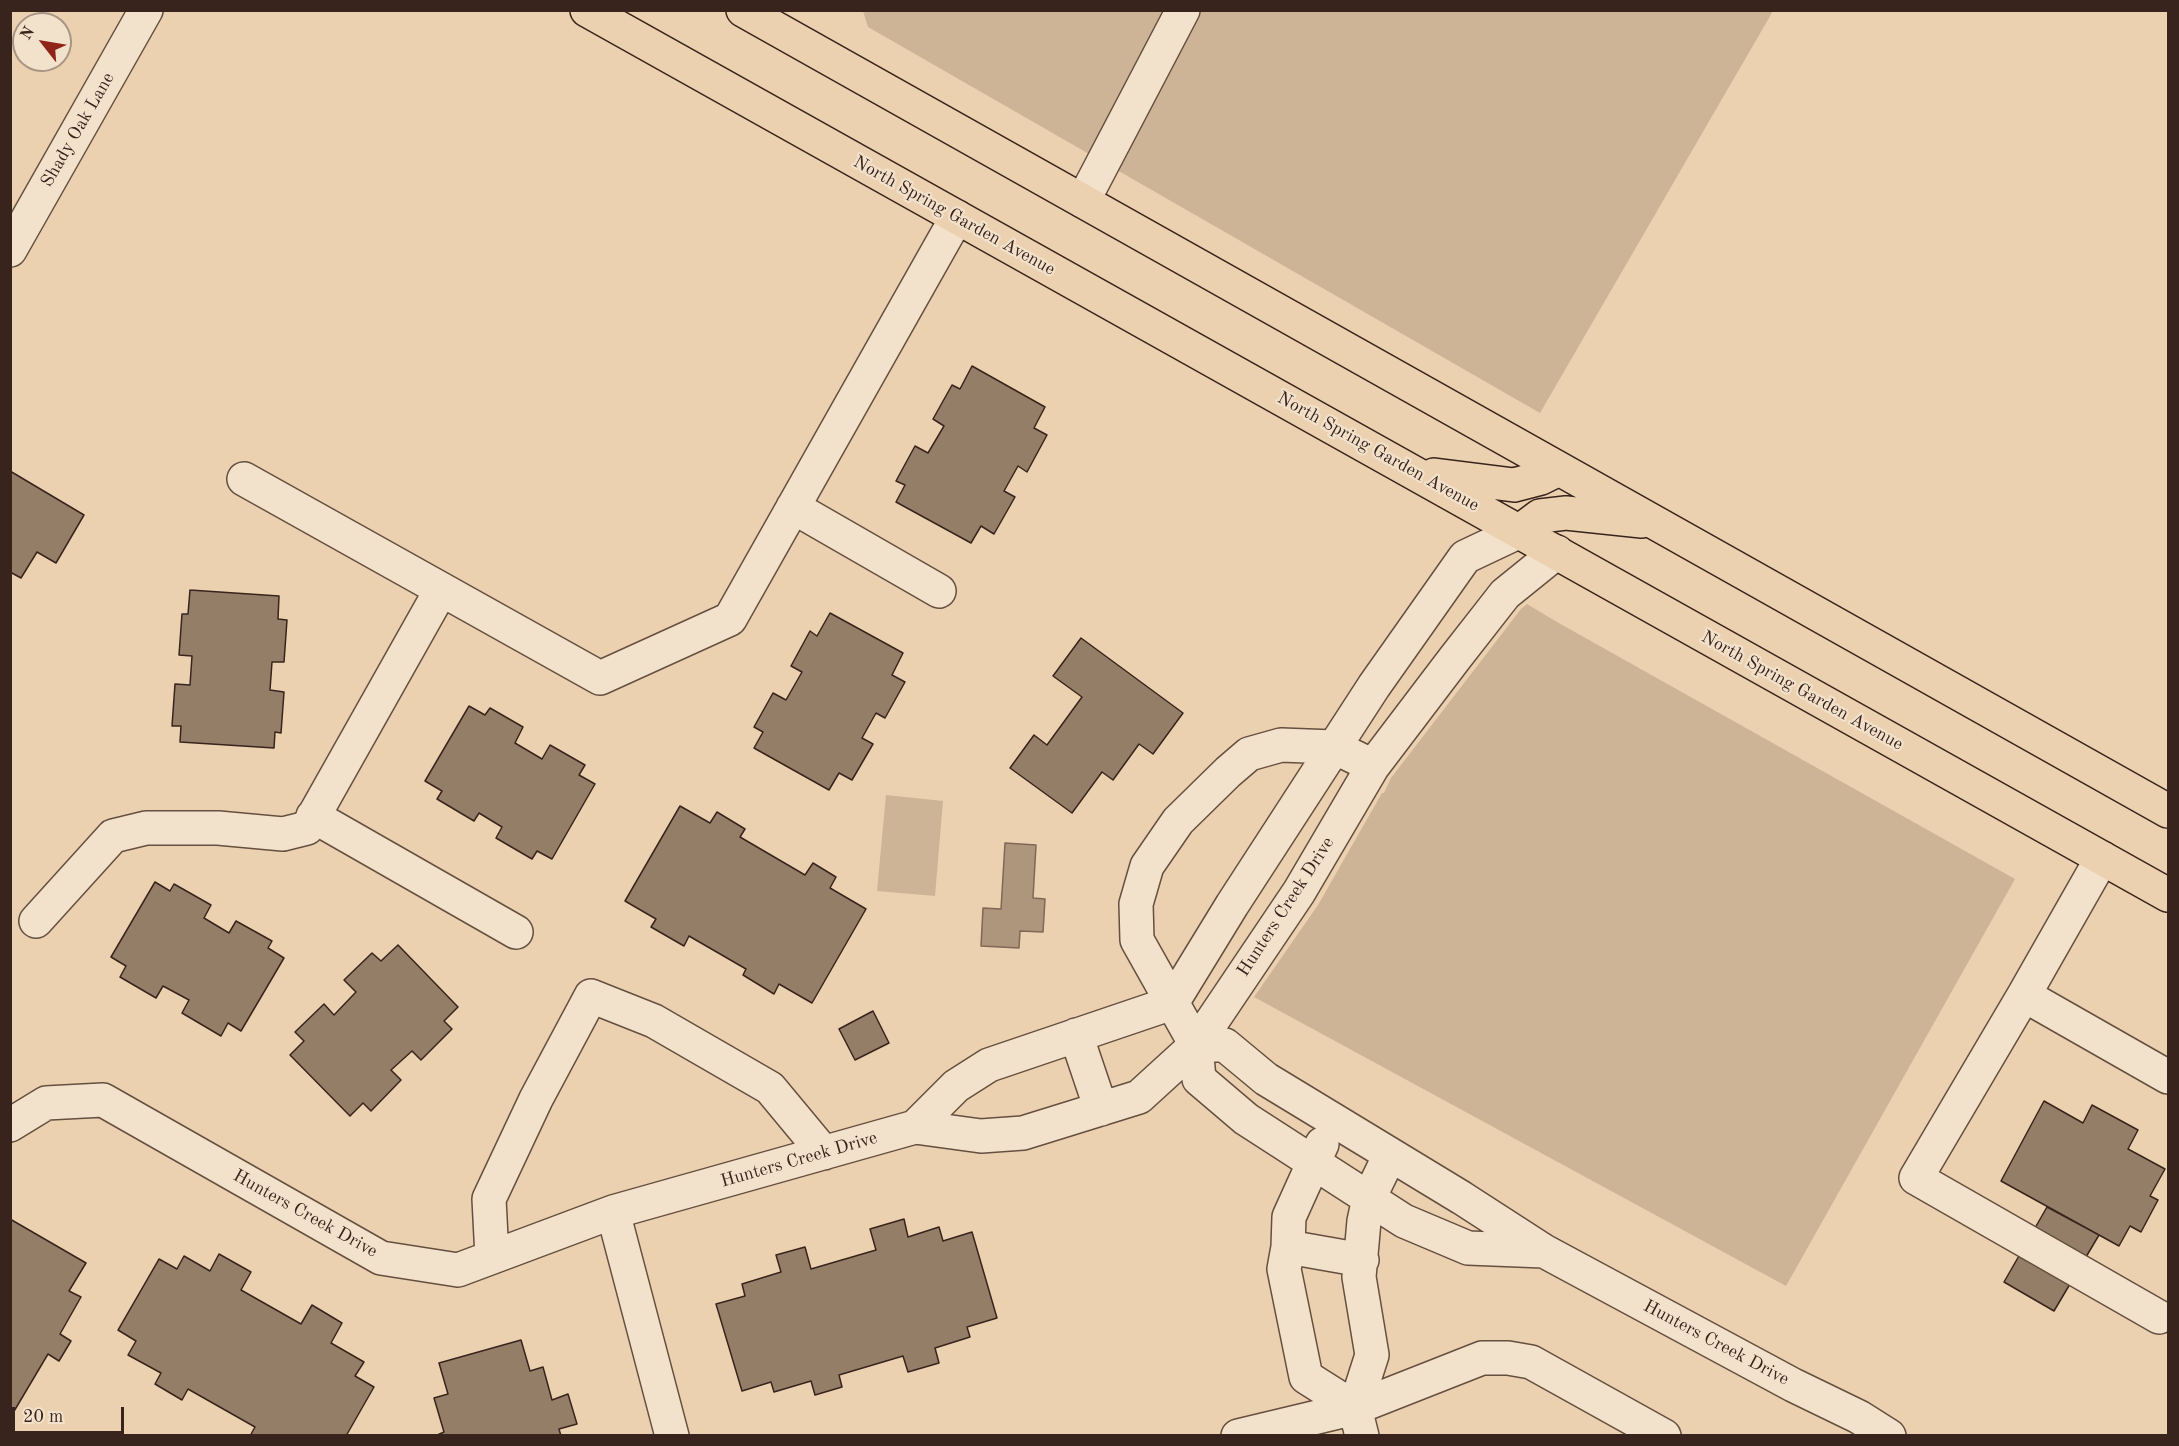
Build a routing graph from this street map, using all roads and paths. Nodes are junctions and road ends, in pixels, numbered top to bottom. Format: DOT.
graph roads {
  1 [pos="146,10"];
  2 [pos="588,10"];
  3 [pos="743,10"];
  4 [pos="1184,10"];
  5 [pos="1083,201"];
  6 [pos="957,217"];
  7 [pos="10,250"];
  8 [pos="1559,469"];
  9 [pos="1417,473"];
  10 [pos="244,479"];
  11 [pos="793,507"];
  12 [pos="1655,523"];
  13 [pos="1520,531"];
  14 [pos="1557,552"];
  15 [pos="441,590"];
  16 [pos="939,591"];
  17 [pos="1334,747"];
  18 [pos="1373,766"];
  19 [pos="2169,811"];
  20 [pos="313,816"];
  21 [pos="2102,858"];
  22 [pos="2169,895"];
  23 [pos="36,921"];
  24 [pos="516,932"];
  25 [pos="2024,995"];
  26 [pos="1172,1003"];
  27 [pos="1076,1035"];
  28 [pos="1196,1045"];
  29 [pos="2169,1077"];
  30 [pos="1101,1109"];
  31 [pos="1334,1121"];
  32 [pos="10,1125"];
  33 [pos="915,1127"];
  34 [pos="824,1153"];
  35 [pos="1390,1155"];
  36 [pos="1313,1162"];
  37 [pos="1369,1198"];
  38 [pos="613,1212"];
  39 [pos="1288,1247"];
  40 [pos="1544,1251"];
  41 [pos="492,1257"];
  42 [pos="1362,1260"];
  43 [pos="2165,1313"];
  44 [pos="1359,1422"];
  45 [pos="672,1436"];
  46 [pos="1238,1436"];
  47 [pos="1664,1436"];
  48 [pos="1889,1436"];
  1 -- 7 [label="street, Shady Oak Lane"];
  2 -- 6 [label="highway, North Spring Garden Avenue"];
  3 -- 5 [label="highway"];
  4 -- 5 [label="street"];
  5 -- 8 [label="highway"];
  6 -- 9 [label="highway, North Spring Garden Avenue"];
  6 -- 11 [label="street"];
  8 -- 9 [label="highway"];
  8 -- 12 [label="highway"];
  9 -- 13 [label="highway, North Spring Garden Avenue"];
  10 -- 15 [label="street"];
  11 -- 15 [label="street"];
  11 -- 16 [label="street"];
  12 -- 13 [label="highway"];
  12 -- 19 [label="highway"];
  13 -- 14 [label="highway, North Spring Garden Avenue"];
  13 -- 17 [label="street"];
  14 -- 18 [label="street, Hunters Creek Drive"];
  14 -- 21 [label="highway, North Spring Garden Avenue"];
  15 -- 20 [label="street"];
  17 -- 18 [label="street"];
  17 -- 26 [label="street"];
  17 -- 26 [label="street"];
  18 -- 28 [label="street, Hunters Creek Drive"];
  20 -- 23 [label="street"];
  20 -- 24 [label="street"];
  21 -- 22 [label="highway, North Spring Garden Avenue"];
  21 -- 25 [label="street"];
  25 -- 29 [label="street"];
  25 -- 43 [label="street"];
  26 -- 27 [label="street, Hunters Creek Drive"];
  26 -- 28 [label="street"];
  27 -- 30 [label="street"];
  27 -- 33 [label="street, Hunters Creek Drive"];
  28 -- 30 [label="street, Hunters Creek Drive"];
  28 -- 31 [label="street, Hunters Creek Drive"];
  28 -- 36 [label="street, Hunters Creek Drive"];
  30 -- 33 [label="street, Hunters Creek Drive"];
  31 -- 35 [label="street, Hunters Creek Drive"];
  31 -- 36 [label="street"];
  32 -- 41 [label="street, Hunters Creek Drive"];
  33 -- 34 [label="street, Hunters Creek Drive"];
  34 -- 38 [label="street, Hunters Creek Drive"];
  34 -- 41 [label="street"];
  35 -- 37 [label="street"];
  35 -- 40 [label="street, Hunters Creek Drive"];
  36 -- 37 [label="street, Hunters Creek Drive"];
  36 -- 39 [label="street"];
  37 -- 40 [label="street, Hunters Creek Drive"];
  37 -- 42 [label="street"];
  38 -- 41 [label="street, Hunters Creek Drive"];
  38 -- 45 [label="street"];
  39 -- 42 [label="street"];
  39 -- 44 [label="street"];
  40 -- 48 [label="street, Hunters Creek Drive"];
  42 -- 44 [label="street"];
  44 -- 46 [label="street"];
  44 -- 47 [label="street"];
}
